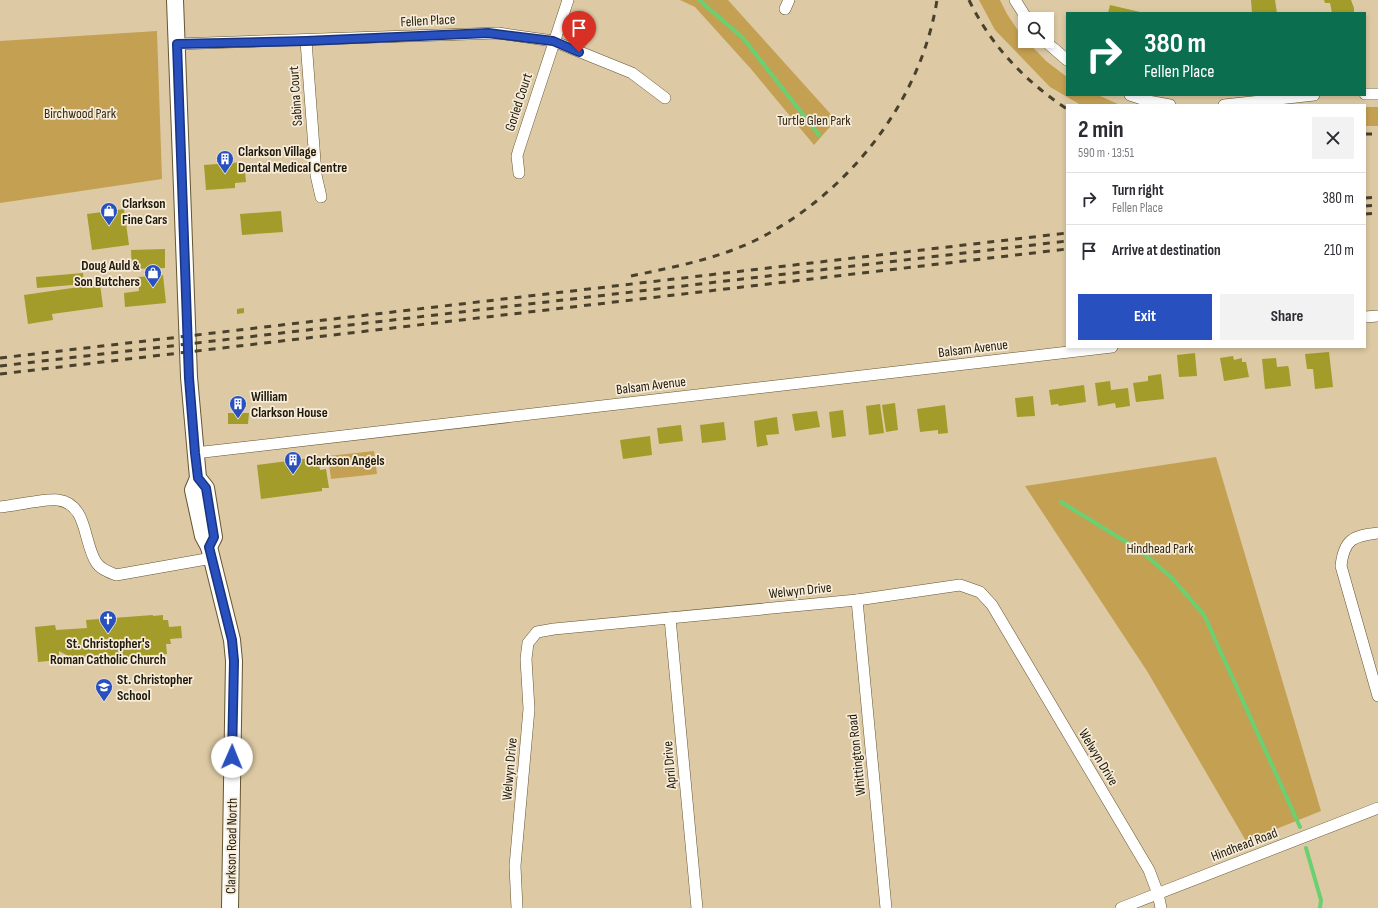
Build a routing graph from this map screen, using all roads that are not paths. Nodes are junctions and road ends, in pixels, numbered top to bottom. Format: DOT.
graph roads {
  1 [pos="174,0"];
  2 [pos="568,0"];
  3 [pos="1015,0"];
  4 [pos="1023,12"];
  5 [pos="306,41"];
  6 [pos="553,41"];
  7 [pos="177,44"];
  8 [pos="1053,48"];
  9 [pos="1066,59"];
  10 [pos="1366,94"];
  11 [pos="1378,94"];
  12 [pos="1133,96"];
  13 [pos="1305,96"];
  14 [pos="665,98"];
  15 [pos="1164,104"];
  16 [pos="1233,104"];
  17 [pos="519,173"];
  18 [pos="321,197"];
  19 [pos="1378,316"];
  20 [pos="1366,317"];
  21 [pos="1103,348"];
  22 [pos="195,453"];
  23 [pos="0,508"];
  24 [pos="1378,533"];
  25 [pos="210,552"];
  26 [pos="857,600"];
  27 [pos="670,618"];
  28 [pos="1378,696"];
  29 [pos="1378,808"];
  30 [pos="1158,894"];
  31 [pos="230,908"];
  32 [pos="517,908"];
  33 [pos="698,908"];
  34 [pos="886,908"];
  35 [pos="1121,908"];
  36 [pos="1161,908"];
  1 -- 7 [label="street, Clarkson Road North"];
  2 -- 6 [label="street, Gorled Court"];
  3 -- 4 [label="street"];
  5 -- 6 [label="street, Fellen Place"];
  5 -- 7 [label="street, Fellen Place"];
  5 -- 18 [label="street, Sabina Court"];
  6 -- 14 [label="street, Fellen Place"];
  6 -- 17 [label="street, Gorled Court"];
  7 -- 22 [label="street, Clarkson Road North"];
  8 -- 9 [label="street"];
  10 -- 11 [label="street"];
  12 -- 15 [label="street"];
  13 -- 16 [label="street"];
  19 -- 20 [label="street"];
  21 -- 22 [label="street, Balsam Avenue"];
  22 -- 25 [label="street, Clarkson Road North"];
  23 -- 25 [label="street"];
  24 -- 28 [label="street"];
  25 -- 31 [label="street, Clarkson Road North"];
  26 -- 27 [label="street, Welwyn Drive"];
  26 -- 30 [label="street, Welwyn Drive"];
  26 -- 34 [label="street, Whittington Road"];
  27 -- 32 [label="street, Welwyn Drive"];
  27 -- 33 [label="street, April Drive"];
  29 -- 30 [label="street, Hindhead Road"];
  30 -- 35 [label="street, Hindhead Road"];
  30 -- 36 [label="street, Welwyn Drive"];
}
